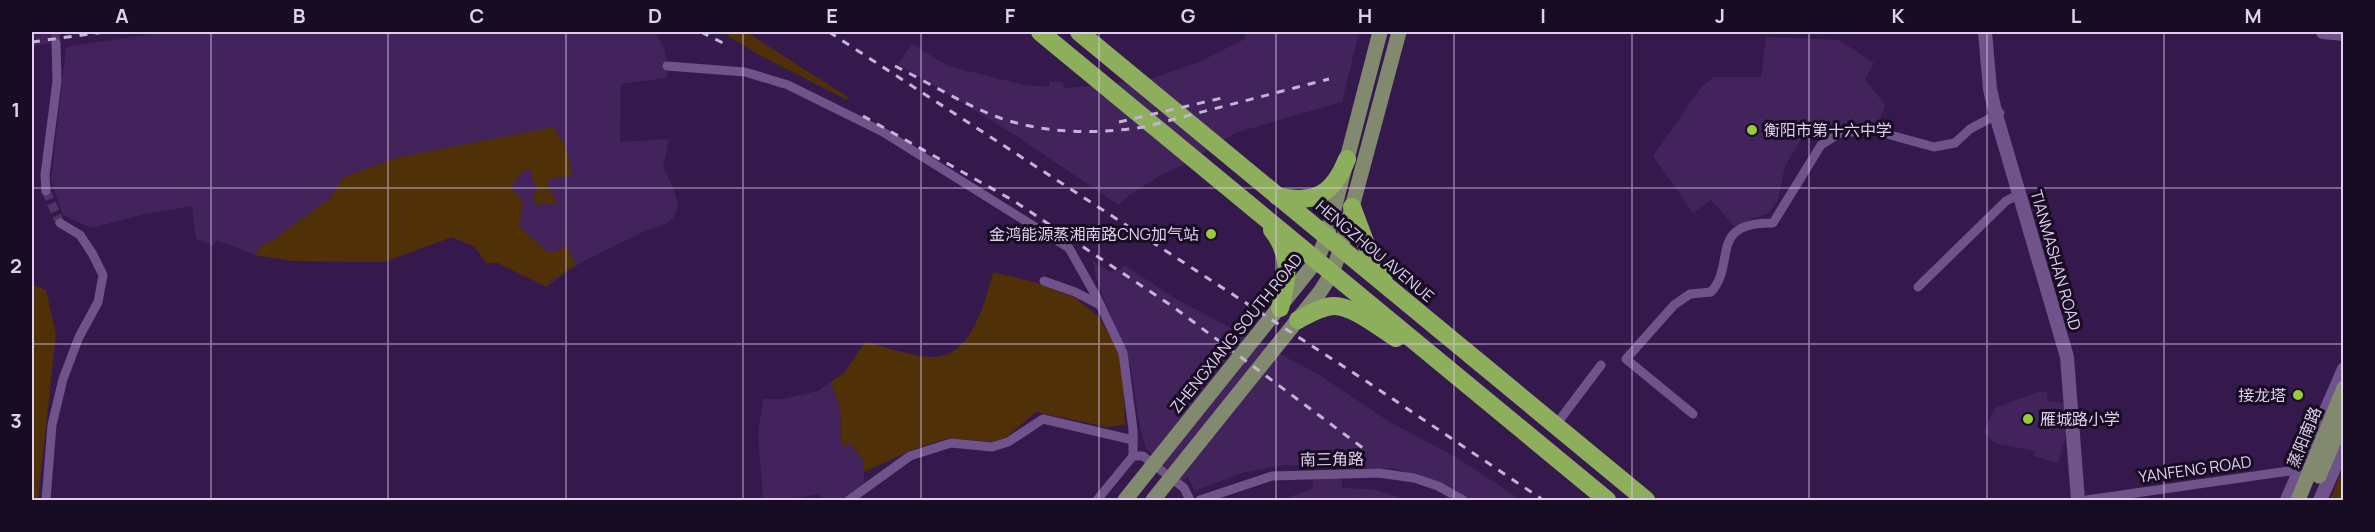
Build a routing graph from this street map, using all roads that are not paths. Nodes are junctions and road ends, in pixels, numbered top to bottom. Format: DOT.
graph roads {
  1 [pos="1040,32"];
  2 [pos="1079,32"];
  3 [pos="1380,32"];
  4 [pos="1399,32"];
  5 [pos="1985,32"];
  6 [pos="1990,32"];
  7 [pos="2324,32"];
  8 [pos="2343,34"];
  9 [pos="56,43"];
  10 [pos="667,66"];
  11 [pos="1998,114"];
  12 [pos="1347,159"];
  13 [pos="46,190"];
  14 [pos="2020,194"];
  15 [pos="1276,196"];
  16 [pos="1352,207"];
  17 [pos="1262,216"];
  18 [pos="60,223"];
  19 [pos="1327,236"];
  20 [pos="1341,248"];
  21 [pos="1317,260"];
  22 [pos="1332,273"];
  23 [pos="1044,281"];
  24 [pos="1918,287"];
  25 [pos="1350,288"];
  26 [pos="1401,298"];
  27 [pos="1100,305"];
  28 [pos="1280,308"];
  29 [pos="1363,318"];
  30 [pos="1298,320"];
  31 [pos="1429,321"];
  32 [pos="1414,341"];
  33 [pos="1601,365"];
  34 [pos="2343,369"];
  35 [pos="1453,373"];
  36 [pos="2343,388"];
  37 [pos="1693,414"];
  38 [pos="2343,417"];
  39 [pos="1555,426"];
  40 [pos="1133,440"];
  41 [pos="2343,446"];
  42 [pos="1132,456"];
  43 [pos="2303,476"];
  44 [pos="46,501"];
  45 [pos="849,501"];
  46 [pos="1097,501"];
  47 [pos="1125,501"];
  48 [pos="1153,501"];
  49 [pos="1190,501"];
  50 [pos="1200,501"];
  51 [pos="1463,501"];
  52 [pos="1607,501"];
  53 [pos="1646,501"];
  54 [pos="2080,501"];
  55 [pos="2087,501"];
  56 [pos="2287,501"];
  57 [pos="2298,501"];
  58 [pos="2309,501"];
  59 [pos="2320,501"];
  1 -- 17 [label="highway"];
  2 -- 15 [label="highway, HENGZHOU AVENUE"];
  3 -- 12 [label="main road, ZHENGXIANG SOUTH ROAD"];
  4 -- 16 [label="main road"];
  5 -- 11 [label="street, TIANMASHAN ROAD"];
  6 -- 11 [label="street, TIANMASHAN ROAD"];
  7 -- 8 [label="street"];
  9 -- 13 [label="street"];
  10 -- 27 [label="street"];
  11 -- 14 [label="street, TIANMASHAN ROAD"];
  11 -- 37 [label="street"];
  11 -- 54 [label="street, TIANMASHAN ROAD"];
  12 -- 15 [label="highway"];
  12 -- 19 [label="main road, ZHENGXIANG SOUTH ROAD"];
  14 -- 24 [label="street"];
  14 -- 54 [label="street, TIANMASHAN ROAD"];
  15 -- 19 [label="highway, HENGZHOU AVENUE"];
  16 -- 20 [label="main road"];
  16 -- 26 [label="highway"];
  17 -- 21 [label="highway"];
  17 -- 28 [label="highway"];
  18 -- 44 [label="street"];
  19 -- 20 [label="highway, HENGZHOU AVENUE"];
  19 -- 21 [label="main road, ZHENGXIANG SOUTH ROAD"];
  20 -- 22 [label="main road"];
  20 -- 26 [label="highway, HENGZHOU AVENUE"];
  21 -- 22 [label="highway"];
  21 -- 28 [label="main road, ZHENGXIANG SOUTH ROAD"];
  22 -- 25 [label="highway"];
  22 -- 30 [label="main road"];
  23 -- 27 [label="street"];
  25 -- 29 [label="highway"];
  25 -- 32 [label="highway"];
  26 -- 31 [label="highway, HENGZHOU AVENUE"];
  27 -- 40 [label="street"];
  28 -- 47 [label="main road, ZHENGXIANG SOUTH ROAD"];
  29 -- 30 [label="highway"];
  29 -- 35 [label="highway"];
  30 -- 48 [label="main road"];
  31 -- 32 [label="highway"];
  31 -- 39 [label="highway, HENGZHOU AVENUE"];
  32 -- 35 [label="highway"];
  33 -- 39 [label="street"];
  34 -- 43 [label="street"];
  35 -- 52 [label="highway"];
  36 -- 43 [label="main road, 蒸阳南路"];
  38 -- 58 [label="main road"];
  39 -- 53 [label="highway, HENGZHOU AVENUE"];
  40 -- 42 [label="street"];
  40 -- 45 [label="street"];
  41 -- 59 [label="street"];
  42 -- 46 [label="street"];
  42 -- 49 [label="street"];
  43 -- 55 [label="street, YANFENG ROAD"];
  43 -- 56 [label="street"];
  43 -- 57 [label="main road, 蒸阳南路"];
  50 -- 51 [label="street, 南三角路"];
}
